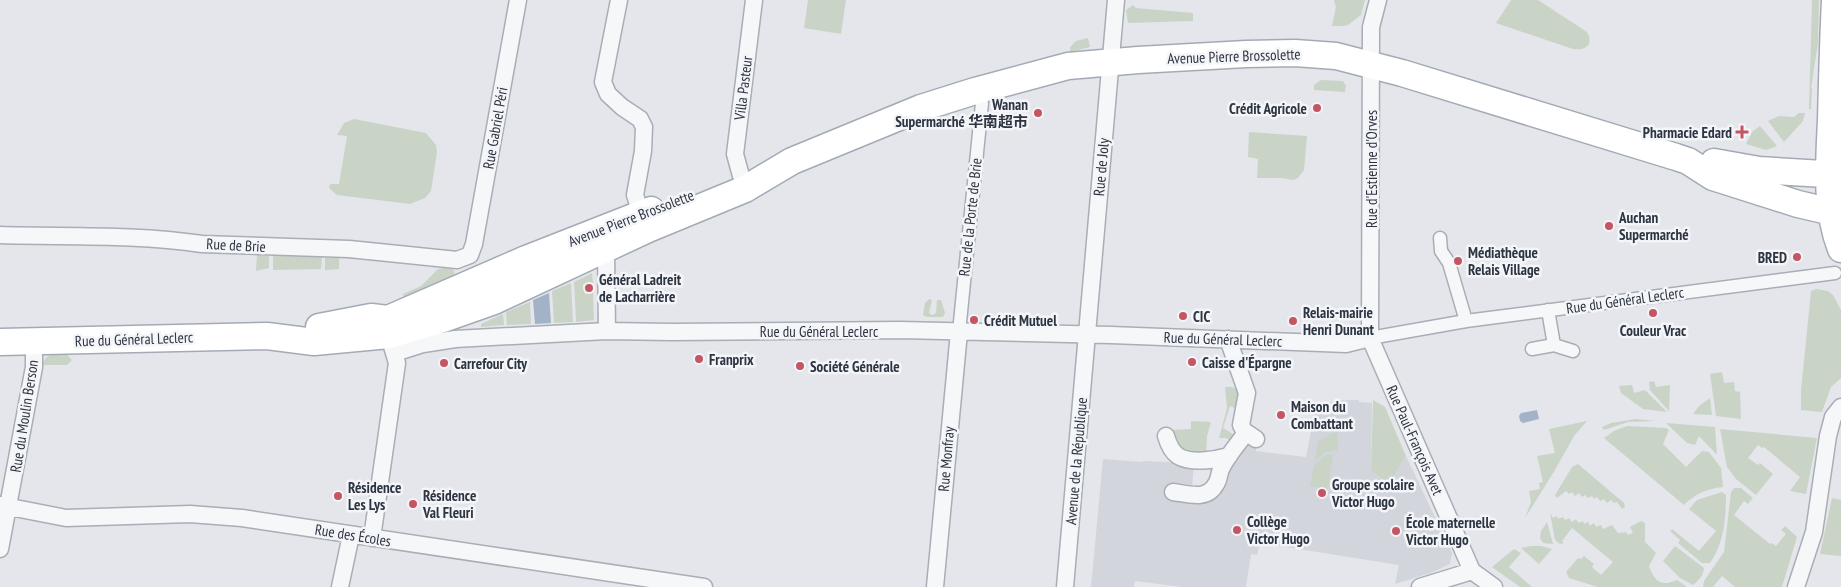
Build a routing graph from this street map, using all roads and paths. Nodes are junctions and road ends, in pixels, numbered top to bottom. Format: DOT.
graph roads {
  1 [pos="518,0"];
  2 [pos="619,0"];
  3 [pos="754,0"];
  4 [pos="1116,0"];
  5 [pos="1378,0"];
  6 [pos="1834,0"];
  7 [pos="1110,62"];
  8 [pos="1371,64"];
  9 [pos="982,103"];
  10 [pos="1688,161"];
  11 [pos="782,165"];
  12 [pos="1835,175"];
  13 [pos="741,176"];
  14 [pos="1836,213"];
  15 [pos="641,214"];
  16 [pos="0,235"];
  17 [pos="1440,238"];
  18 [pos="606,249"];
  19 [pos="470,255"];
  20 [pos="1838,261"];
  21 [pos="482,278"];
  22 [pos="494,301"];
  23 [pos="1548,310"];
  24 [pos="1466,321"];
  25 [pos="607,331"];
  26 [pos="959,332"];
  27 [pos="1087,334"];
  28 [pos="391,336"];
  29 [pos="1370,338"];
  30 [pos="1228,339"];
  31 [pos="0,342"];
  32 [pos="34,342"];
  33 [pos="1554,345"];
  34 [pos="1532,349"];
  35 [pos="1573,351"];
  36 [pos="1841,407"];
  37 [pos="1166,436"];
  38 [pos="1229,456"];
  39 [pos="1173,492"];
  40 [pos="4,506"];
  41 [pos="351,535"];
  42 [pos="372,538"];
  43 [pos="0,549"];
  44 [pos="1472,571"];
  45 [pos="340,587"];
  46 [pos="704,587"];
  47 [pos="935,587"];
  48 [pos="1065,587"];
  49 [pos="1420,587"];
  50 [pos="1494,587"];
  51 [pos="1796,587"];
  1 -- 19 [label="street, Rue Gabriel Péri"];
  2 -- 15 [label="street"];
  3 -- 13 [label="street, Villa Pasteur"];
  4 -- 7 [label="street, Rue de Joly"];
  5 -- 8 [label="street, Rue d'Estienne d'Orves"];
  6 -- 12 [label="main road"];
  7 -- 8 [label="main road, Avenue Pierre Brossolette"];
  7 -- 11 [label="main road, Avenue Pierre Brossolette"];
  7 -- 27 [label="street, Rue de Joly"];
  8 -- 10 [label="main road, Avenue Pierre Brossolette"];
  8 -- 29 [label="street, Rue d'Estienne d'Orves"];
  9 -- 26 [label="street, Rue de la Porte de Brie"];
  10 -- 12 [label="main road, Avenue Pierre Brossolette"];
  10 -- 14 [label="main road, Avenue Pierre Brossolette"];
  11 -- 13 [label="main road, Avenue Pierre Brossolette"];
  11 -- 18 [label="main road, Avenue Pierre Brossolette"];
  12 -- 14 [label="main road"];
  13 -- 15 [label="main road, Avenue Pierre Brossolette"];
  14 -- 20 [label="main road"];
  15 -- 21 [label="main road, Avenue Pierre Brossolette"];
  16 -- 19 [label="street, Rue de Brie"];
  17 -- 24 [label="street"];
  18 -- 22 [label="main road, Avenue Pierre Brossolette"];
  18 -- 25 [label="street"];
  19 -- 21 [label="street"];
  20 -- 23 [label="street, Rue du Général Leclerc"];
  21 -- 22 [label="street"];
  21 -- 28 [label="main road, Rue du Général Leclerc"];
  22 -- 28 [label="main road, Rue du Général Leclerc"];
  23 -- 24 [label="street, Rue du Général Leclerc"];
  23 -- 33 [label="street"];
  24 -- 29 [label="street, Rue du Général Leclerc"];
  25 -- 26 [label="street, Rue du Général Leclerc"];
  25 -- 28 [label="street, Rue du Général Leclerc"];
  26 -- 27 [label="street, Rue du Général Leclerc"];
  26 -- 47 [label="street, Rue Monfray"];
  27 -- 30 [label="street, Rue du Général Leclerc"];
  27 -- 48 [label="street, Avenue de la République"];
  28 -- 32 [label="main road, Rue du Général Leclerc"];
  28 -- 42 [label="street"];
  29 -- 30 [label="street, Rue du Général Leclerc"];
  29 -- 44 [label="street, Rue Paul-François Avet"];
  30 -- 38 [label="street"];
  31 -- 32 [label="main road, Rue du Général Leclerc"];
  32 -- 40 [label="street, Rue du Moulin Berson"];
  33 -- 34 [label="street"];
  33 -- 35 [label="street"];
  36 -- 51 [label="street"];
  37 -- 38 [label="street"];
  38 -- 39 [label="street"];
  40 -- 41 [label="street, Rue des Écoles"];
  40 -- 43 [label="street, Rue du Moulin Berson"];
  41 -- 42 [label="street, Rue des Écoles"];
  41 -- 45 [label="street"];
  42 -- 46 [label="street, Rue des Écoles"];
  44 -- 49 [label="street"];
  44 -- 50 [label="street"];
}
